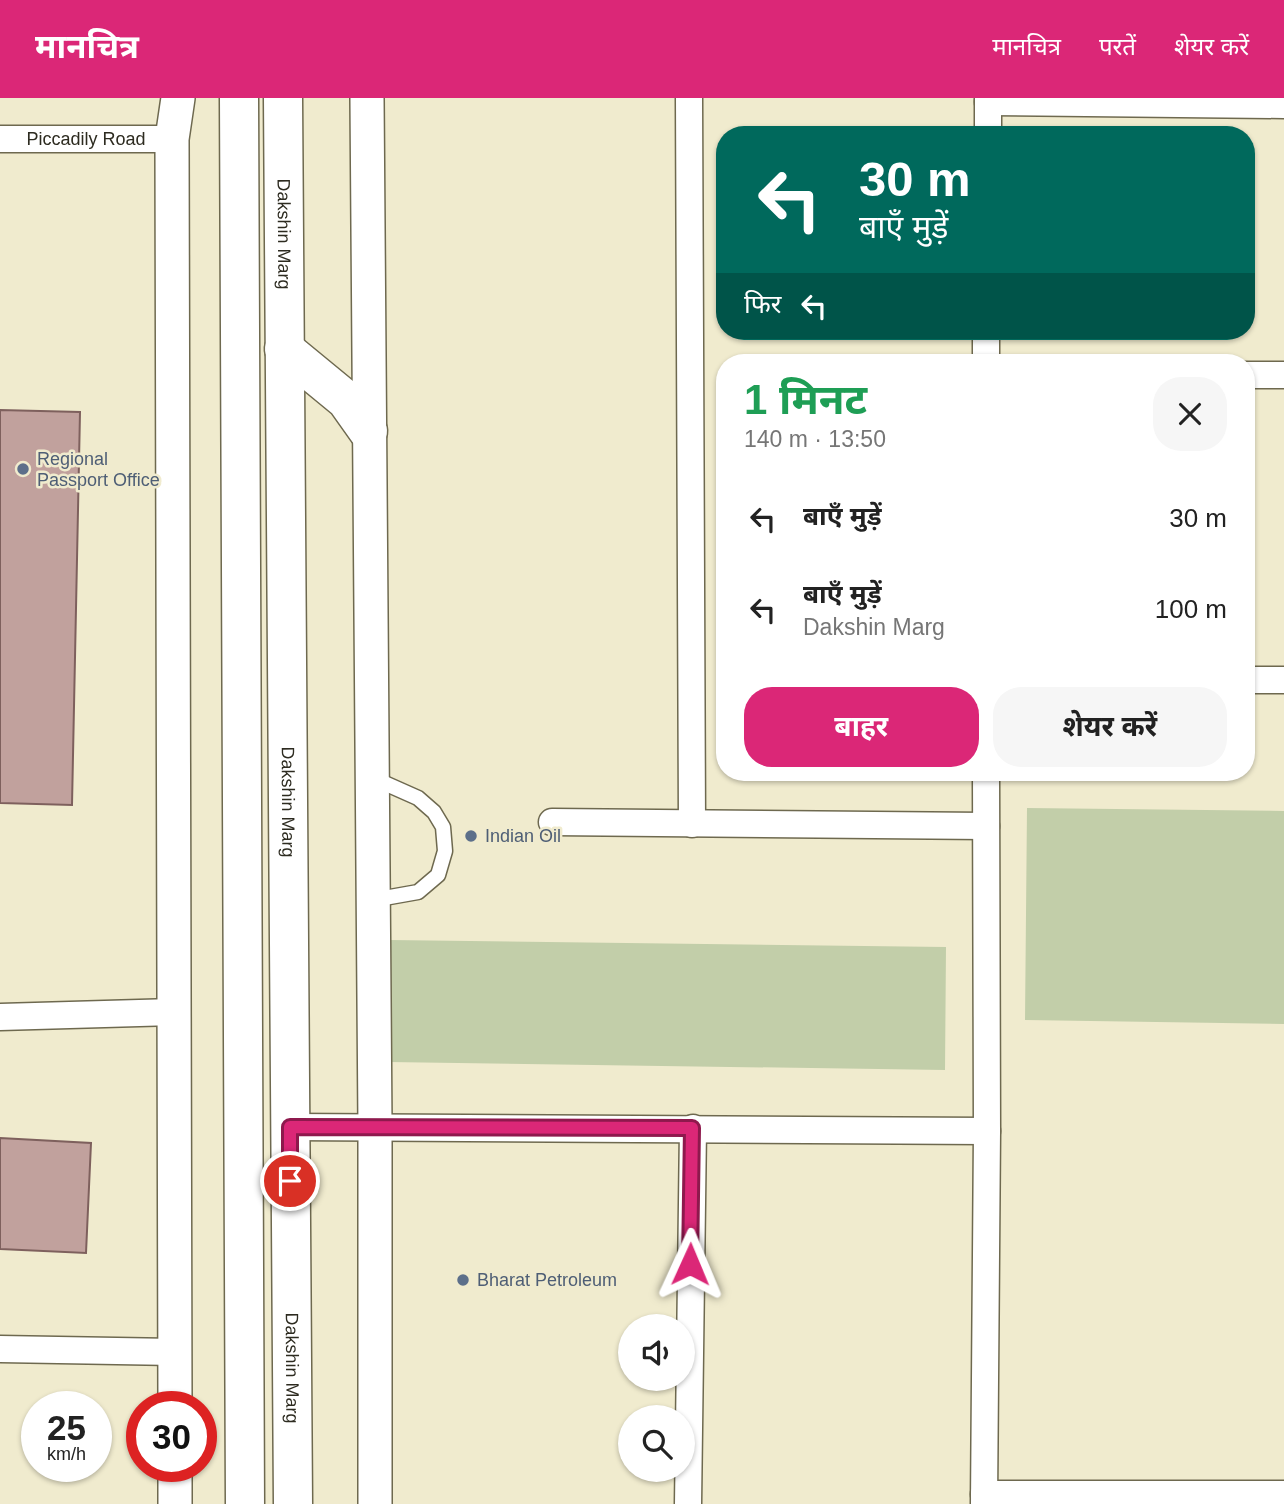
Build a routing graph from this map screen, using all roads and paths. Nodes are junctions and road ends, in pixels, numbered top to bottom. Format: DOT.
graph roads {
  1 [pos="178,98"];
  2 [pos="239,98"];
  3 [pos="283,98"];
  4 [pos="367,98"];
  5 [pos="689,98"];
  6 [pos="988,100"];
  7 [pos="1284,105"];
  8 [pos="988,126"];
  9 [pos="0,139"];
  10 [pos="172,139"];
  11 [pos="285,349"];
  12 [pos="1255,375"];
  13 [pos="1284,375"];
  14 [pos="368,431"];
  15 [pos="1255,680"];
  16 [pos="1284,680"];
  17 [pos="372,778"];
  18 [pos="986,781"];
  19 [pos="552,822"];
  20 [pos="692,824"];
  21 [pos="986,826"];
  22 [pos="373,900"];
  23 [pos="174,1012"];
  24 [pos="0,1017"];
  25 [pos="290,1127"];
  26 [pos="375,1127"];
  27 [pos="692,1128"];
  28 [pos="987,1131"];
  29 [pos="0,1349"];
  30 [pos="175,1352"];
  31 [pos="175,1391"];
  32 [pos="175,1482"];
  33 [pos="1284,1494"];
  34 [pos="984,1499"];
  35 [pos="175,1504"];
  36 [pos="245,1504"];
  37 [pos="293,1504"];
  38 [pos="375,1504"];
  39 [pos="688,1504"];
  1 -- 10 [label="street"];
  2 -- 36 [label="main road"];
  3 -- 11 [label="main road, Dakshin Marg"];
  4 -- 14 [label="street"];
  5 -- 20 [label="street"];
  6 -- 7 [label="street"];
  6 -- 8 [label="street"];
  9 -- 10 [label="street, Piccadily Road"];
  10 -- 23 [label="street"];
  11 -- 14 [label="main road"];
  11 -- 25 [label="main road, Dakshin Marg"];
  12 -- 13 [label="street"];
  14 -- 17 [label="street"];
  15 -- 16 [label="street"];
  17 -- 22 [label="street"];
  17 -- 22 [label="lane"];
  18 -- 21 [label="street"];
  19 -- 20 [label="street"];
  20 -- 21 [label="street"];
  21 -- 28 [label="street"];
  22 -- 26 [label="street"];
  23 -- 24 [label="street"];
  23 -- 30 [label="street"];
  25 -- 26 [label="street"];
  25 -- 37 [label="main road, Dakshin Marg"];
  26 -- 27 [label="street"];
  26 -- 38 [label="street"];
  27 -- 28 [label="street"];
  27 -- 39 [label="street"];
  28 -- 34 [label="street"];
  29 -- 30 [label="street"];
  30 -- 31 [label="street"];
  32 -- 35 [label="street"];
  33 -- 34 [label="street"];
}
